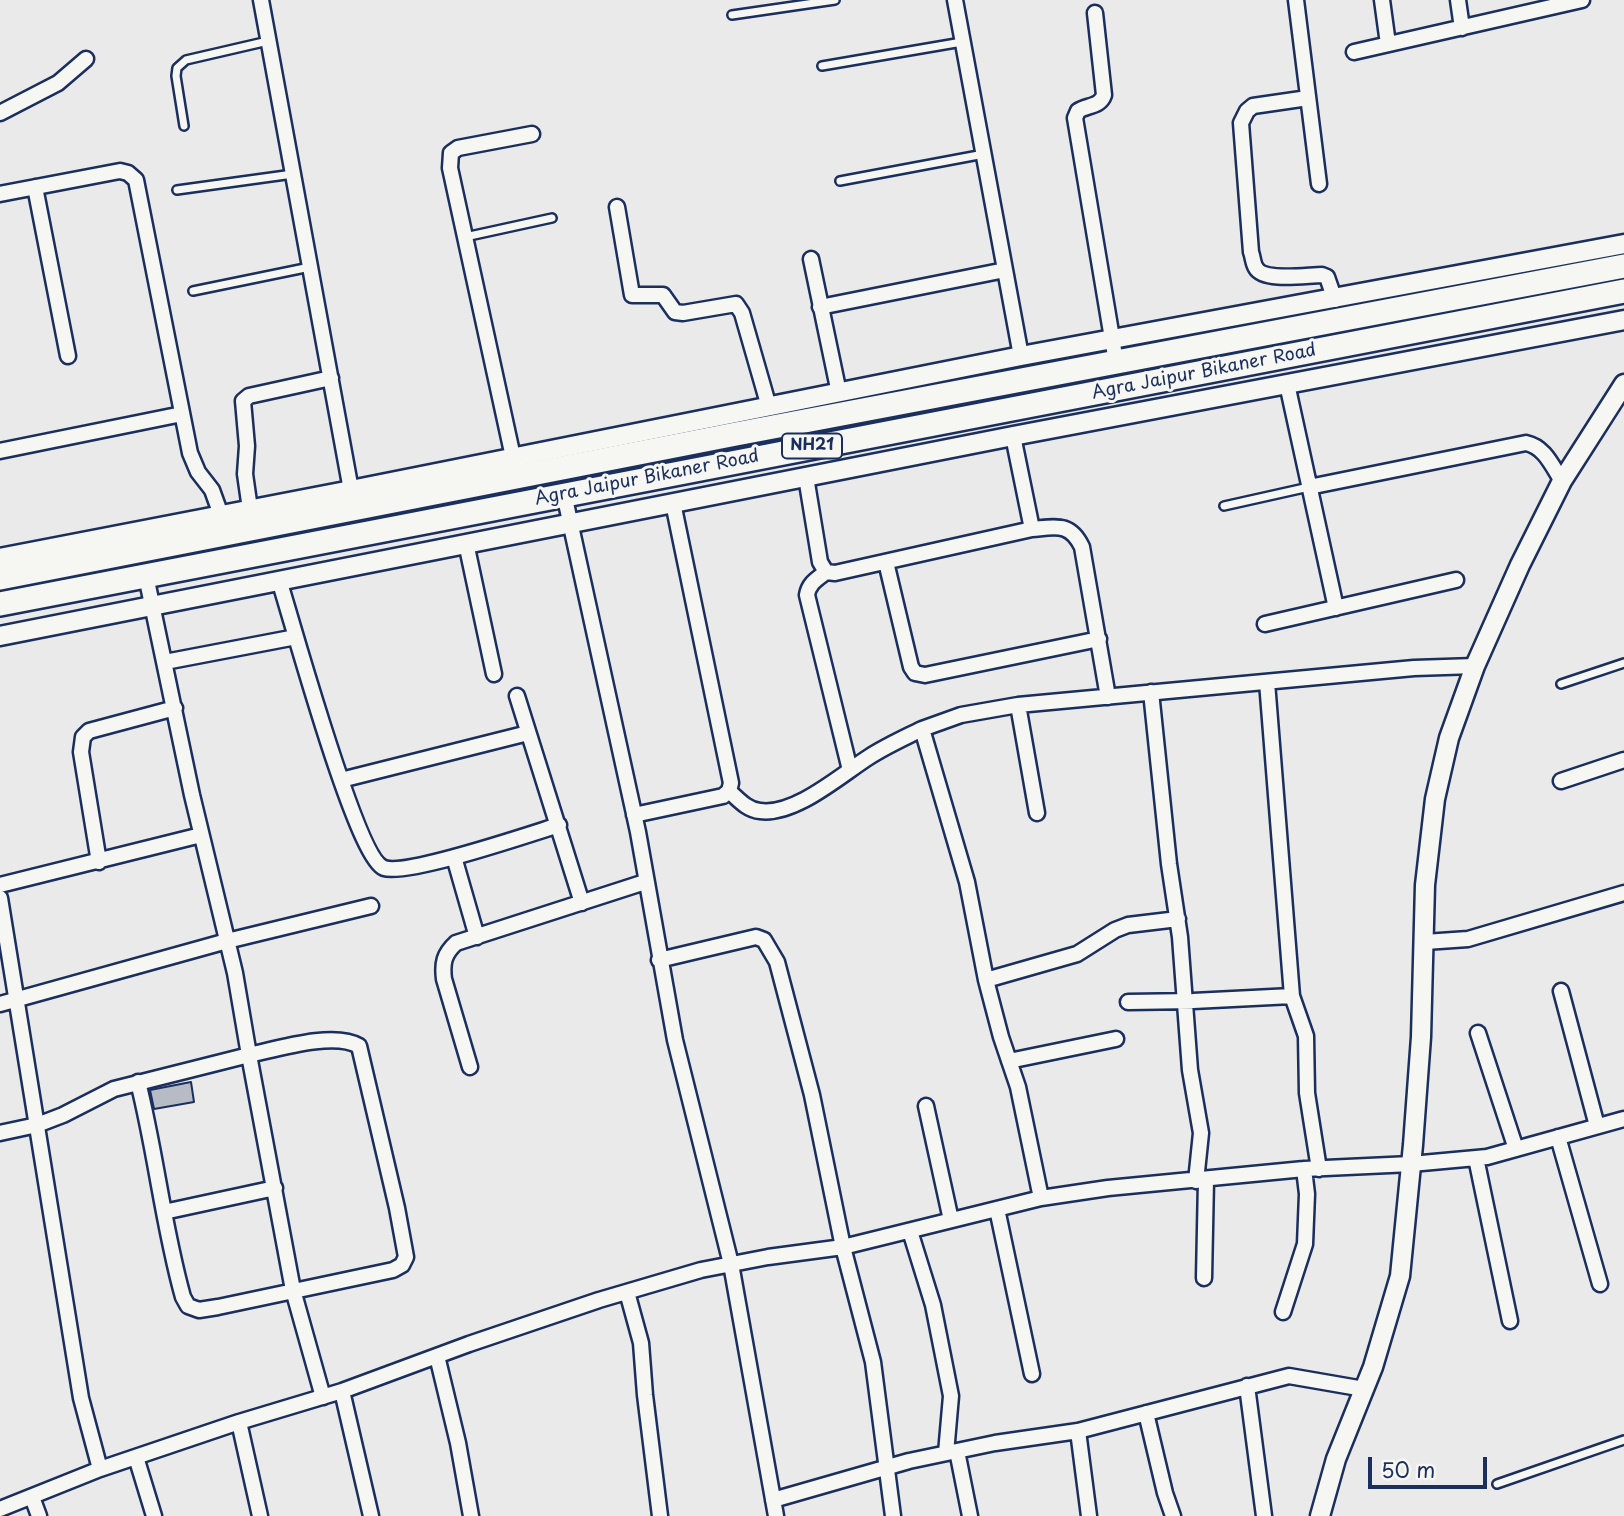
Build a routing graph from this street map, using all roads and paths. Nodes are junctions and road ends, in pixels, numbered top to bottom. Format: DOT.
graph roads {
  1 [pos="261,0"];
  2 [pos="835,0"];
  3 [pos="955,0"];
  4 [pos="1296,0"];
  5 [pos="1382,0"];
  6 [pos="1458,0"];
  7 [pos="1582,0"];
  8 [pos="1542,5"];
  9 [pos="1095,13"];
  10 [pos="732,15"];
  11 [pos="1462,28"];
  12 [pos="268,36"];
  13 [pos="963,42"];
  14 [pos="1388,44"];
  15 [pos="1354,52"];
  16 [pos="86,60"];
  17 [pos="822,66"];
  18 [pos="1308,98"];
  19 [pos="0,113"];
  20 [pos="184,126"];
  21 [pos="533,134"];
  22 [pos="984,154"];
  23 [pos="293,174"];
  24 [pos="840,181"];
  25 [pos="1319,184"];
  26 [pos="35,187"];
  27 [pos="177,190"];
  28 [pos="0,194"];
  29 [pos="617,207"];
  30 [pos="552,218"];
  31 [pos="465,237"];
  32 [pos="1624,244"];
  33 [pos="811,259"];
  34 [pos="1624,266"];
  35 [pos="310,267"];
  36 [pos="1005,270"];
  37 [pos="193,291"];
  38 [pos="1624,291"];
  39 [pos="1335,300"];
  40 [pos="820,307"];
  41 [pos="1624,320"];
  42 [pos="1115,351"];
  43 [pos="68,356"];
  44 [pos="1021,356"];
  45 [pos="331,379"];
  46 [pos="1287,384"];
  47 [pos="1624,384"];
  48 [pos="839,393"];
  49 [pos="769,407"];
  50 [pos="182,414"];
  51 [pos="1013,436"];
  52 [pos="0,452"];
  53 [pos="513,457"];
  54 [pos="806,477"];
  55 [pos="1562,481"];
  56 [pos="1310,487"];
  57 [pos="351,490"];
  58 [pos="564,494"];
  59 [pos="673,503"];
  60 [pos="1224,506"];
  61 [pos="250,509"];
  62 [pos="221,515"];
  63 [pos="571,523"];
  64 [pos="1032,529"];
  65 [pos="466,543"];
  66 [pos="0,558"];
  67 [pos="886,562"];
  68 [pos="826,572"];
  69 [pos="146,576"];
  70 [pos="0,578"];
  71 [pos="279,580"];
  72 [pos="1456,580"];
  73 [pos="0,604"];
  74 [pos="152,607"];
  75 [pos="1336,608"];
  76 [pos="1265,624"];
  77 [pos="0,636"];
  78 [pos="296,637"];
  79 [pos="1098,639"];
  80 [pos="165,662"];
  81 [pos="1624,663"];
  82 [pos="1475,666"];
  83 [pos="495,674"];
  84 [pos="1267,682"];
  85 [pos="1561,684"];
  86 [pos="1151,692"];
  87 [pos="517,695"];
  88 [pos="1108,697"];
  89 [pos="1018,705"];
  90 [pos="175,708"];
  91 [pos="922,729"];
  92 [pos="528,733"];
  93 [pos="1624,760"];
  94 [pos="850,770"];
  95 [pos="341,780"];
  96 [pos="1561,781"];
  97 [pos="729,791"];
  98 [pos="1037,813"];
  99 [pos="634,815"];
  100 [pos="559,825"];
  101 [pos="201,835"];
  102 [pos="454,857"];
  103 [pos="99,862"];
  104 [pos="645,882"];
  105 [pos="0,884"];
  106 [pos="1624,893"];
  107 [pos="0,898"];
  108 [pos="582,903"];
  109 [pos="371,906"];
  110 [pos="1178,919"];
  111 [pos="477,937"];
  112 [pos="227,941"];
  113 [pos="1425,942"];
  114 [pos="659,960"];
  115 [pos="986,980"];
  116 [pos="1561,991"];
  117 [pos="1292,996"];
  118 [pos="16,1000"];
  119 [pos="1186,1001"];
  120 [pos="1128,1002"];
  121 [pos="0,1004"];
  122 [pos="1478,1033"];
  123 [pos="1116,1039"];
  124 [pos="249,1055"];
  125 [pos="1009,1061"];
  126 [pos="470,1067"];
  127 [pos="138,1082"];
  128 [pos="926,1106"];
  129 [pos="1624,1119"];
  130 [pos="37,1125"];
  131 [pos="1597,1126"];
  132 [pos="0,1133"];
  133 [pos="1558,1137"];
  134 [pos="1516,1149"];
  135 [pos="1476,1158"];
  136 [pos="1411,1164"];
  137 [pos="1311,1169"];
  138 [pos="1201,1181"];
  139 [pos="275,1188"];
  140 [pos="1041,1198"];
  141 [pos="997,1209"];
  142 [pos="164,1212"];
  143 [pos="951,1220"];
  144 [pos="910,1231"];
  145 [pos="844,1247"];
  146 [pos="731,1264"];
  147 [pos="1204,1278"];
  148 [pos="1600,1284"];
  149 [pos="293,1290"];
  150 [pos="627,1292"];
  151 [pos="1283,1312"];
  152 [pos="1510,1321"];
  153 [pos="436,1356"];
  154 [pos="1032,1374"];
  155 [pos="1247,1387"];
  156 [pos="1364,1389"];
  157 [pos="342,1391"];
  158 [pos="323,1397"];
  159 [pos="1146,1413"];
  160 [pos="239,1422"];
  161 [pos="1078,1431"];
  162 [pos="1624,1440"];
  163 [pos="951,1452"];
  164 [pos="136,1457"];
  165 [pos="886,1467"];
  166 [pos="100,1469"];
  167 [pos="1497,1484"];
  168 [pos="32,1497"];
  169 [pos="773,1500"];
  170 [pos="0,1509"];
  171 [pos="39,1516"];
  172 [pos="154,1516"];
  173 [pos="260,1516"];
  174 [pos="371,1516"];
  175 [pos="471,1516"];
  176 [pos="660,1516"];
  177 [pos="776,1516"];
  178 [pos="893,1516"];
  179 [pos="970,1516"];
  180 [pos="1089,1516"];
  181 [pos="1173,1516"];
  182 [pos="1264,1516"];
  183 [pos="1320,1516"];
  1 -- 12 [label="street"];
  2 -- 10 [label="lane"];
  3 -- 13 [label="street"];
  4 -- 18 [label="street"];
  5 -- 14 [label="street"];
  6 -- 11 [label="street"];
  7 -- 8 [label="street"];
  8 -- 11 [label="street"];
  9 -- 42 [label="street"];
  11 -- 14 [label="street"];
  12 -- 20 [label="lane"];
  12 -- 23 [label="street"];
  13 -- 17 [label="lane"];
  13 -- 22 [label="street"];
  14 -- 15 [label="street"];
  16 -- 19 [label="street"];
  18 -- 25 [label="street"];
  18 -- 39 [label="street"];
  21 -- 31 [label="street"];
  22 -- 24 [label="lane"];
  22 -- 36 [label="street"];
  23 -- 27 [label="lane"];
  23 -- 35 [label="street"];
  26 -- 28 [label="street"];
  26 -- 43 [label="street"];
  26 -- 50 [label="street"];
  29 -- 49 [label="street"];
  30 -- 31 [label="lane"];
  31 -- 53 [label="street"];
  32 -- 39 [label="street"];
  33 -- 40 [label="street"];
  34 -- 42 [label="highway, Agra Jaipur Bikaner Road / NH21"];
  35 -- 37 [label="lane"];
  35 -- 45 [label="street"];
  36 -- 40 [label="street"];
  36 -- 44 [label="street"];
  38 -- 58 [label="highway, Agra Jaipur Bikaner Road / NH21"];
  39 -- 42 [label="street"];
  40 -- 48 [label="street"];
  41 -- 46 [label="street"];
  42 -- 44 [label="street"];
  42 -- 70 [label="highway, Agra Jaipur Bikaner Road / NH21"];
  44 -- 48 [label="street"];
  45 -- 57 [label="street"];
  45 -- 61 [label="street"];
  46 -- 51 [label="street"];
  46 -- 56 [label="street"];
  47 -- 55 [label="street"];
  48 -- 49 [label="street"];
  49 -- 53 [label="street"];
  50 -- 52 [label="street"];
  50 -- 62 [label="street"];
  51 -- 54 [label="street"];
  51 -- 64 [label="street"];
  53 -- 57 [label="street"];
  54 -- 59 [label="street"];
  54 -- 68 [label="street"];
  55 -- 56 [label="street"];
  55 -- 82 [label="street"];
  56 -- 60 [label="lane"];
  56 -- 75 [label="street"];
  57 -- 61 [label="street"];
  58 -- 63 [label="street"];
  58 -- 69 [label="highway, Agra Jaipur Bikaner Road / NH21"];
  59 -- 63 [label="street"];
  59 -- 97 [label="street"];
  61 -- 62 [label="street"];
  62 -- 66 [label="street"];
  63 -- 65 [label="street"];
  63 -- 99 [label="street"];
  64 -- 67 [label="street"];
  64 -- 79 [label="street"];
  65 -- 71 [label="street"];
  65 -- 83 [label="street"];
  67 -- 68 [label="street"];
  67 -- 79 [label="street"];
  68 -- 94 [label="street"];
  69 -- 73 [label="highway, Agra Jaipur Bikaner Road / NH21"];
  69 -- 74 [label="street"];
  71 -- 74 [label="street"];
  71 -- 78 [label="street"];
  72 -- 75 [label="street"];
  74 -- 77 [label="street"];
  74 -- 80 [label="street"];
  75 -- 76 [label="street"];
  78 -- 80 [label="street"];
  78 -- 95 [label="street"];
  79 -- 88 [label="street"];
  80 -- 90 [label="street"];
  81 -- 85 [label="lane"];
  82 -- 84 [label="street"];
  82 -- 113 [label="street"];
  84 -- 86 [label="street"];
  84 -- 117 [label="street"];
  86 -- 88 [label="street"];
  86 -- 110 [label="street"];
  87 -- 92 [label="street"];
  88 -- 89 [label="street"];
  89 -- 91 [label="street"];
  89 -- 98 [label="street"];
  90 -- 101 [label="street"];
  90 -- 103 [label="street"];
  91 -- 94 [label="street"];
  91 -- 115 [label="street"];
  92 -- 95 [label="street"];
  92 -- 100 [label="street"];
  93 -- 96 [label="street"];
  94 -- 97 [label="street"];
  95 -- 102 [label="street"];
  97 -- 99 [label="street"];
  99 -- 104 [label="street"];
  100 -- 102 [label="street"];
  100 -- 108 [label="street"];
  101 -- 103 [label="street"];
  101 -- 112 [label="street"];
  102 -- 111 [label="street"];
  103 -- 105 [label="street"];
  104 -- 108 [label="street"];
  104 -- 114 [label="street"];
  106 -- 113 [label="street"];
  107 -- 118 [label="street"];
  108 -- 111 [label="street"];
  109 -- 112 [label="street"];
  110 -- 115 [label="street"];
  110 -- 119 [label="street"];
  111 -- 126 [label="street"];
  112 -- 118 [label="street"];
  112 -- 124 [label="street"];
  113 -- 136 [label="street"];
  114 -- 145 [label="street"];
  114 -- 146 [label="street"];
  115 -- 125 [label="street"];
  116 -- 131 [label="street"];
  117 -- 119 [label="street"];
  117 -- 137 [label="street"];
  118 -- 121 [label="street"];
  118 -- 130 [label="street"];
  119 -- 120 [label="street"];
  119 -- 138 [label="street"];
  122 -- 134 [label="street"];
  123 -- 125 [label="street"];
  124 -- 127 [label="street"];
  124 -- 139 [label="street"];
  124 -- 149 [label="street"];
  125 -- 140 [label="street"];
  127 -- 130 [label="street"];
  127 -- 142 [label="street"];
  128 -- 143 [label="street"];
  129 -- 131 [label="street"];
  130 -- 132 [label="street"];
  130 -- 166 [label="street"];
  131 -- 133 [label="street"];
  133 -- 134 [label="street"];
  133 -- 148 [label="street"];
  134 -- 135 [label="street"];
  135 -- 136 [label="street"];
  135 -- 152 [label="street"];
  136 -- 137 [label="street"];
  136 -- 156 [label="street"];
  137 -- 138 [label="street"];
  137 -- 151 [label="street"];
  138 -- 140 [label="street"];
  138 -- 147 [label="street"];
  139 -- 142 [label="street"];
  139 -- 149 [label="street"];
  140 -- 141 [label="street"];
  141 -- 143 [label="street"];
  141 -- 154 [label="street"];
  142 -- 149 [label="street"];
  143 -- 144 [label="street"];
  144 -- 145 [label="street"];
  144 -- 163 [label="street"];
  145 -- 146 [label="street"];
  145 -- 165 [label="street"];
  146 -- 150 [label="street"];
  146 -- 169 [label="street"];
  149 -- 158 [label="street"];
  150 -- 153 [label="street"];
  150 -- 176 [label="street"];
  153 -- 157 [label="street"];
  153 -- 175 [label="street"];
  155 -- 156 [label="street"];
  155 -- 159 [label="street"];
  155 -- 182 [label="street"];
  156 -- 183 [label="street"];
  157 -- 158 [label="street"];
  157 -- 174 [label="street"];
  158 -- 160 [label="street"];
  159 -- 161 [label="street"];
  159 -- 181 [label="street"];
  160 -- 164 [label="street"];
  160 -- 173 [label="street"];
  161 -- 163 [label="street"];
  161 -- 180 [label="street"];
  162 -- 167 [label="lane"];
  163 -- 165 [label="street"];
  163 -- 179 [label="street"];
  164 -- 166 [label="street"];
  164 -- 172 [label="street"];
  165 -- 169 [label="street"];
  165 -- 178 [label="street"];
  166 -- 168 [label="street"];
  168 -- 170 [label="street"];
  168 -- 171 [label="street"];
  169 -- 177 [label="street"];
}
